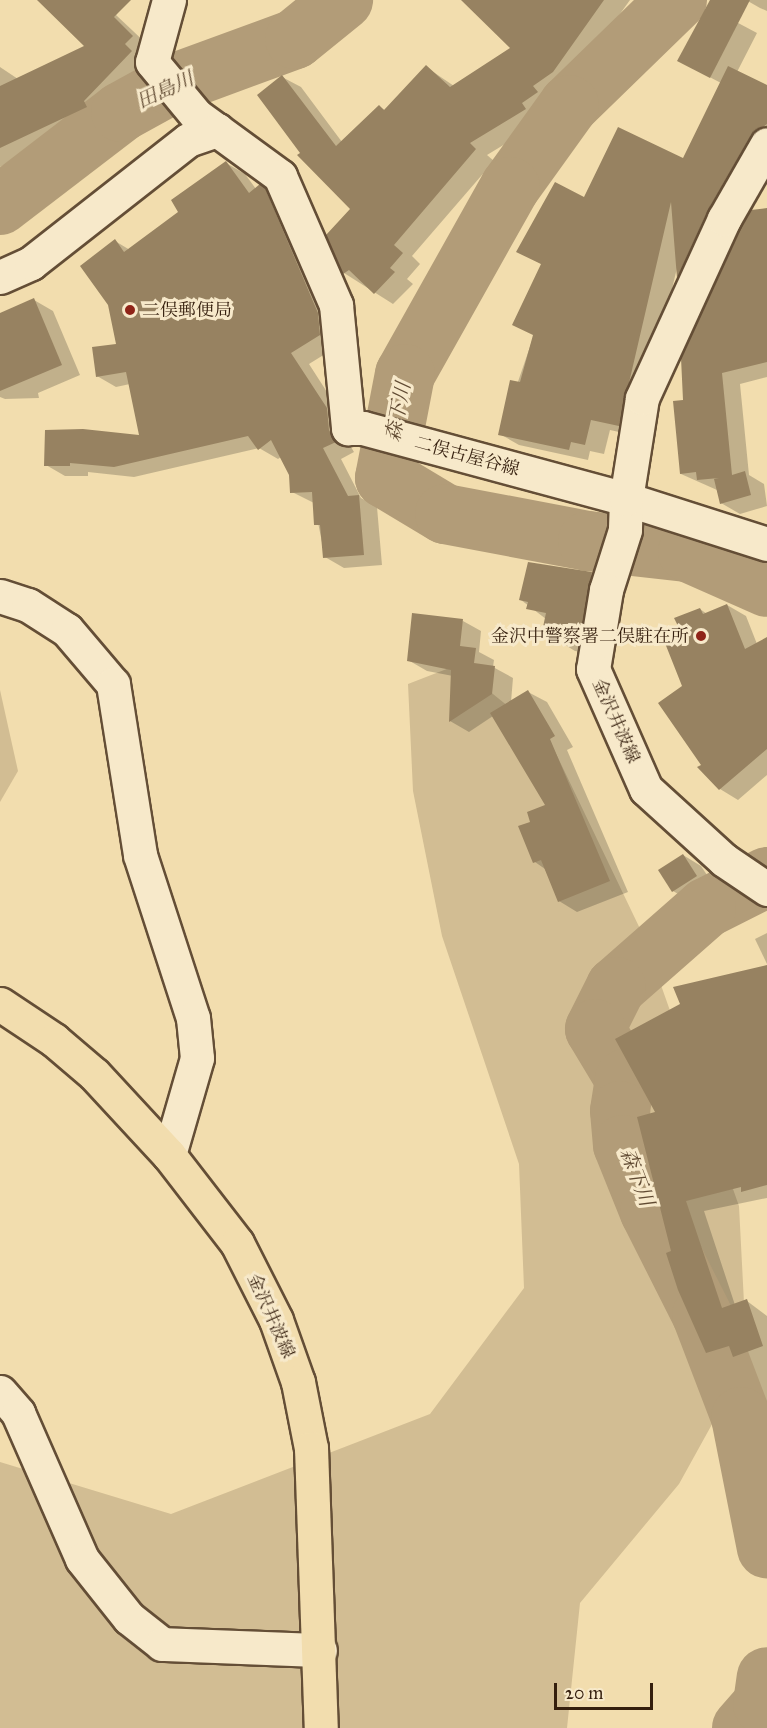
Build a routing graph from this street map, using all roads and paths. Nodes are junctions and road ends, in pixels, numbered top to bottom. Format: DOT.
graph roads {
  1 [pos="169,0"];
  2 [pos="207,122"];
  3 [pos="767,144"];
  4 [pos="0,277"];
  5 [pos="625,514"];
  6 [pos="767,544"];
  7 [pos="0,596"];
  8 [pos="767,889"];
  9 [pos="0,1004"];
  10 [pos="169,1155"];
  11 [pos="0,1392"];
  12 [pos="320,1650"];
  13 [pos="321,1728"];
  1 -- 2 [label="street"];
  2 -- 4 [label="street"];
  2 -- 5 [label="street, 二俣古屋谷線"];
  3 -- 5 [label="street"];
  5 -- 6 [label="street, 二俣古屋谷線"];
  5 -- 8 [label="street, 金沢井波線"];
  7 -- 10 [label="street"];
  9 -- 10 [label="main road, 金沢井波線"];
  10 -- 12 [label="main road, 金沢井波線"];
  11 -- 12 [label="street"];
  12 -- 13 [label="main road, 金沢井波線"];
}
